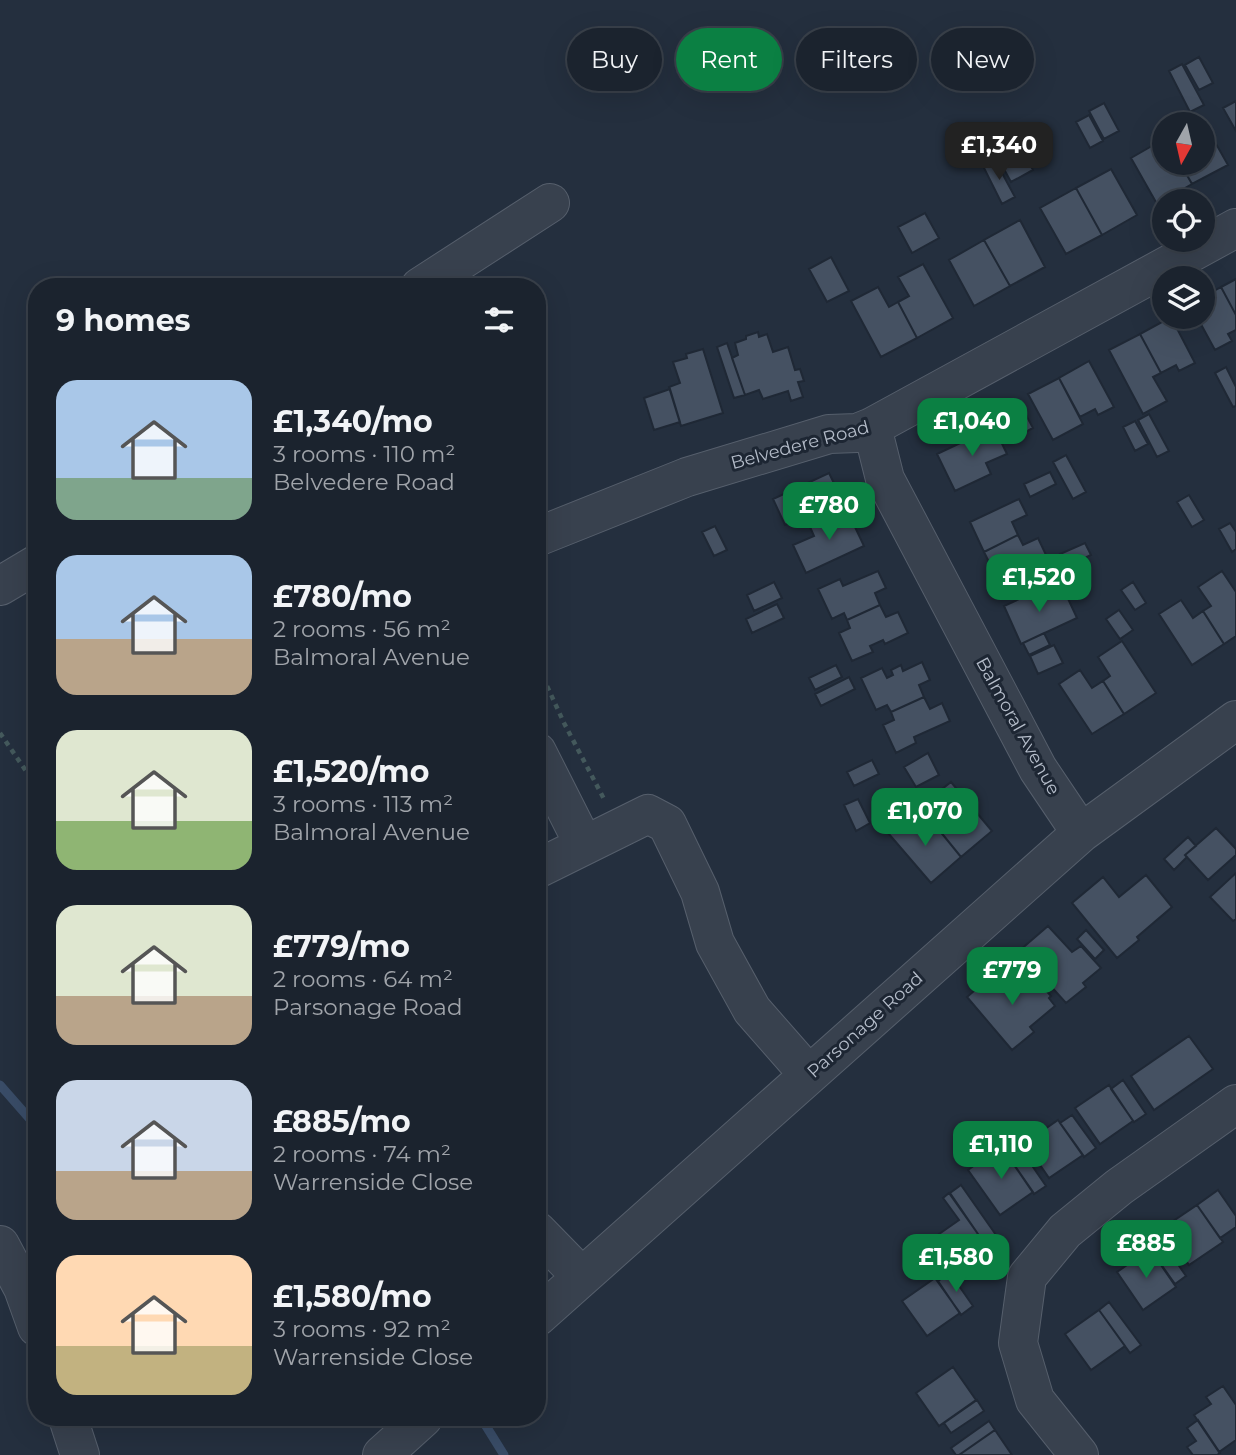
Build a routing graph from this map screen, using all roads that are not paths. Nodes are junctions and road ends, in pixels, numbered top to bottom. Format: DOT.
graph roads {
  1 [pos="550,203"];
  2 [pos="1236,228"];
  3 [pos="434,278"];
  4 [pos="872,427"];
  5 [pos="546,533"];
  6 [pos="28,569"];
  7 [pos="0,586"];
  8 [pos="1231,736"];
  9 [pos="546,770"];
  10 [pos="1081,833"];
  11 [pos="584,845"];
  12 [pos="546,864"];
  13 [pos="809,1075"];
  14 [pos="1236,1104"];
  15 [pos="546,1240"];
  16 [pos="0,1245"];
  17 [pos="582,1277"];
  18 [pos="28,1302"];
  19 [pos="546,1309"];
  20 [pos="71,1426"];
  21 [pos="414,1426"];
  22 [pos="80,1455"];
  23 [pos="382,1455"];
  24 [pos="1079,1455"];
  1 -- 3 [label="street"];
  2 -- 4 [label="street, Belvedere Road"];
  4 -- 5 [label="street, Belvedere Road"];
  4 -- 10 [label="street, Balmoral Avenue"];
  6 -- 7 [label="street"];
  8 -- 10 [label="street, Parsonage Road"];
  9 -- 11 [label="street"];
  10 -- 13 [label="street, Parsonage Road"];
  11 -- 12 [label="street"];
  11 -- 13 [label="street"];
  13 -- 17 [label="street, Parsonage Road"];
  14 -- 24 [label="street"];
  15 -- 17 [label="street"];
  16 -- 18 [label="street"];
  17 -- 19 [label="street, Parsonage Road"];
  20 -- 22 [label="street"];
  21 -- 23 [label="street"];
}
